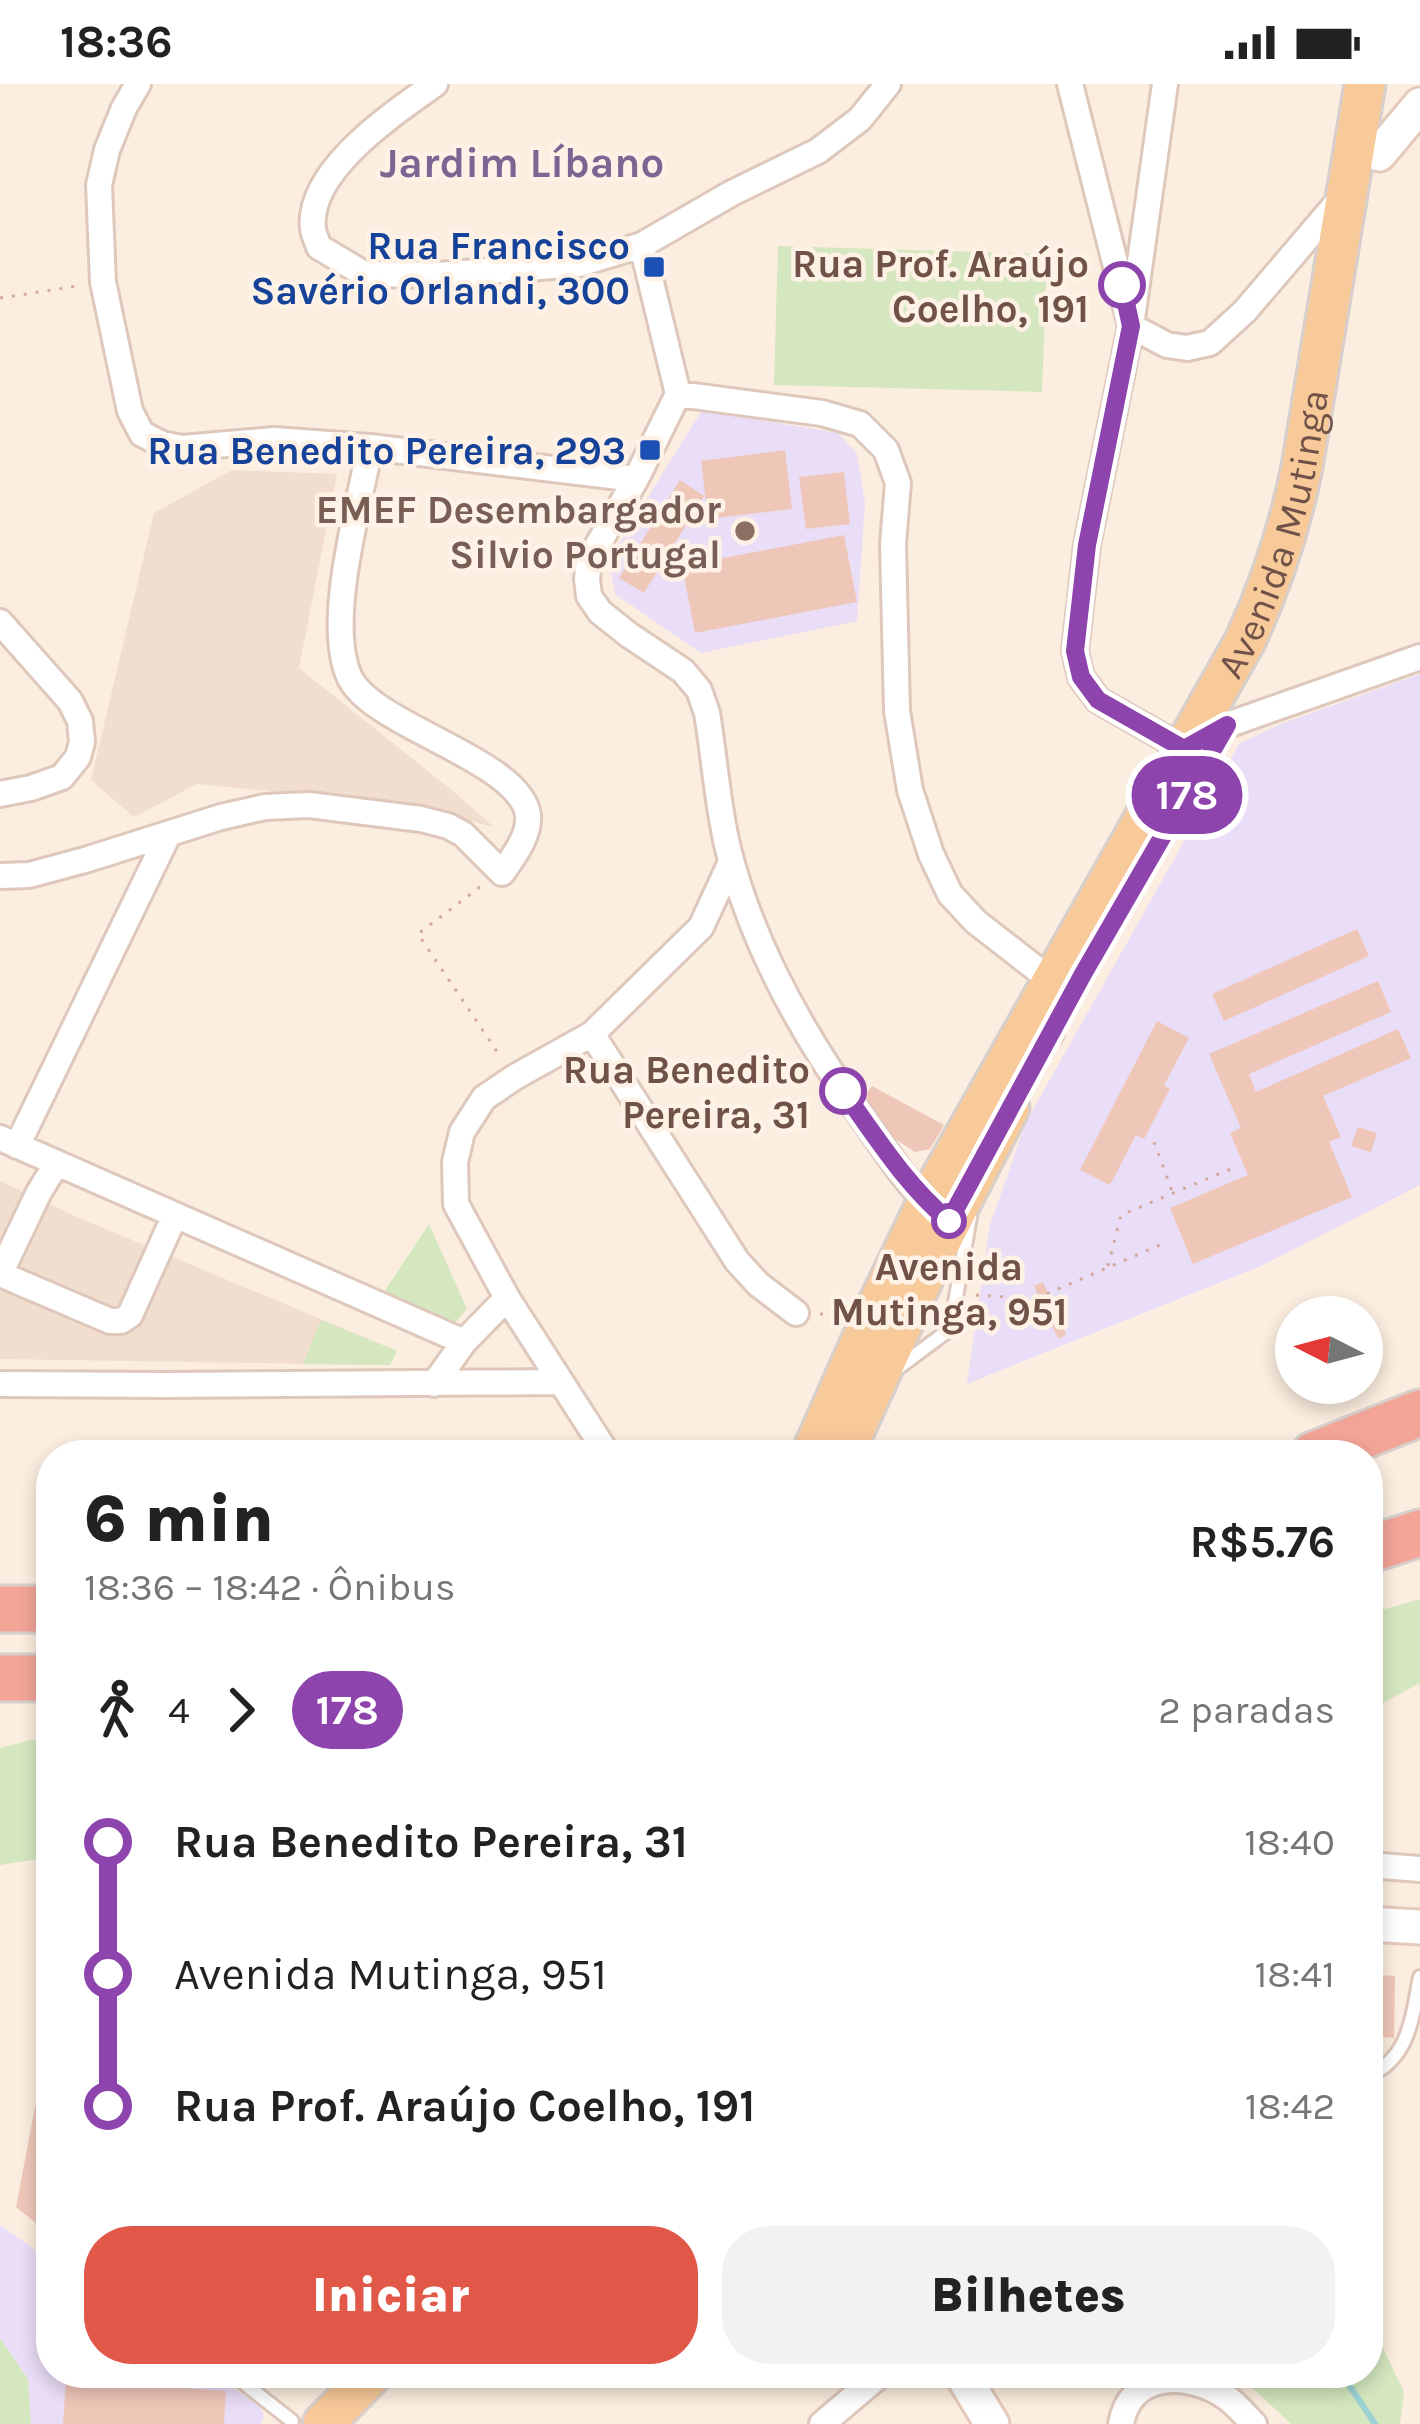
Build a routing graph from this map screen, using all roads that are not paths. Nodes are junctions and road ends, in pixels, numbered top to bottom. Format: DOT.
graph roads {
  1 [pos="138,84"];
  2 [pos="435,84"];
  3 [pos="888,84"];
  4 [pos="1070,84"];
  5 [pos="1165,84"];
  6 [pos="1365,84"];
  7 [pos="1389,84"];
  8 [pos="1420,105"];
  9 [pos="1379,154"];
  10 [pos="1349,189"];
  11 [pos="642,245"];
  12 [pos="1131,326"];
  13 [pos="678,394"];
  14 [pos="370,448"];
  15 [pos="636,478"];
  16 [pos="0,622"];
  17 [pos="1420,657"];
  18 [pos="1227,725"];
  19 [pos="1184,749"];
  20 [pos="0,794"];
  21 [pos="168,835"];
  22 [pos="731,862"];
  23 [pos="0,876"];
  24 [pos="752,924"];
  25 [pos="701,927"];
  26 [pos="1052,981"];
  27 [pos="1051,1033"];
  28 [pos="592,1034"];
  29 [pos="8,1142"];
  30 [pos="57,1163"];
  31 [pos="948,1205"];
  32 [pos="175,1215"];
  33 [pos="0,1274"];
  34 [pos="507,1298"];
  35 [pos="796,1313"];
  36 [pos="464,1342"];
  37 [pos="559,1382"];
  38 [pos="0,1384"];
  39 [pos="434,1384"];
  40 [pos="1420,1413"];
  41 [pos="852,1417"];
  42 [pos="598,1440"];
  43 [pos="827,1440"];
  44 [pos="1352,1440"];
  45 [pos="1420,1533"];
  46 [pos="1383,1545"];
  47 [pos="0,1609"];
  48 [pos="36,1609"];
  49 [pos="0,1678"];
  50 [pos="36,1678"];
  51 [pos="1383,1866"];
  52 [pos="1420,1869"];
  53 [pos="1383,1925"];
  54 [pos="1420,1927"];
  55 [pos="1420,1977"];
  56 [pos="1383,2068"];
  57 [pos="252,2388"];
  58 [pos="328,2388"];
  59 [pos="352,2388"];
  60 [pos="864,2388"];
  61 [pos="970,2388"];
  62 [pos="1142,2388"];
  63 [pos="1208,2388"];
  64 [pos="302,2423"];
  65 [pos="822,2424"];
  66 [pos="992,2424"];
  67 [pos="1120,2424"];
  68 [pos="1254,2424"];
  1 -- 14 [label="street"];
  2 -- 11 [label="street"];
  3 -- 11 [label="street"];
  4 -- 12 [label="street"];
  5 -- 12 [label="street"];
  6 -- 10 [label="main road, Avenida Mutinga"];
  7 -- 9 [label="main road, Avenida Mutinga"];
  8 -- 9 [label="street"];
  9 -- 10 [label="street"];
  9 -- 18 [label="main road, Avenida Mutinga"];
  10 -- 12 [label="street"];
  10 -- 19 [label="main road, Avenida Mutinga"];
  11 -- 13 [label="street"];
  12 -- 19 [label="street"];
  13 -- 15 [label="street"];
  13 -- 26 [label="street"];
  14 -- 15 [label="street"];
  14 -- 21 [label="street"];
  15 -- 22 [label="street"];
  16 -- 20 [label="street"];
  17 -- 18 [label="street"];
  18 -- 19 [label="street"];
  18 -- 27 [label="main road, Avenida Mutinga"];
  19 -- 26 [label="main road, Avenida Mutinga"];
  21 -- 23 [label="street"];
  21 -- 29 [label="street"];
  22 -- 24 [label="street"];
  22 -- 25 [label="street"];
  24 -- 25 [label="street"];
  24 -- 31 [label="street"];
  25 -- 28 [label="street"];
  26 -- 27 [label="street"];
  26 -- 31 [label="main road, Avenida Mutinga"];
  27 -- 31 [label="main road, Avenida Mutinga"];
  28 -- 34 [label="street"];
  28 -- 35 [label="street"];
  29 -- 30 [label="street"];
  30 -- 32 [label="street"];
  30 -- 33 [label="street"];
  31 -- 41 [label="main road, Avenida Mutinga"];
  31 -- 41 [label="main road, Avenida Mutinga"];
  32 -- 33 [label="street"];
  32 -- 36 [label="street"];
  34 -- 36 [label="street"];
  34 -- 37 [label="street"];
  36 -- 39 [label="street"];
  37 -- 39 [label="street"];
  37 -- 42 [label="street"];
  38 -- 39 [label="street"];
  40 -- 44 [label="highway"];
  41 -- 43 [label="main road, Avenida Mutinga"];
  45 -- 46 [label="highway"];
  47 -- 48 [label="highway"];
  49 -- 50 [label="highway"];
  51 -- 52 [label="street"];
  53 -- 54 [label="street"];
  55 -- 56 [label="lane"];
  57 -- 64 [label="lane"];
  58 -- 64 [label="main road"];
  59 -- 64 [label="main road"];
  60 -- 65 [label="street"];
  61 -- 66 [label="street"];
  62 -- 67 [label="street"];
  63 -- 68 [label="street"];
}
